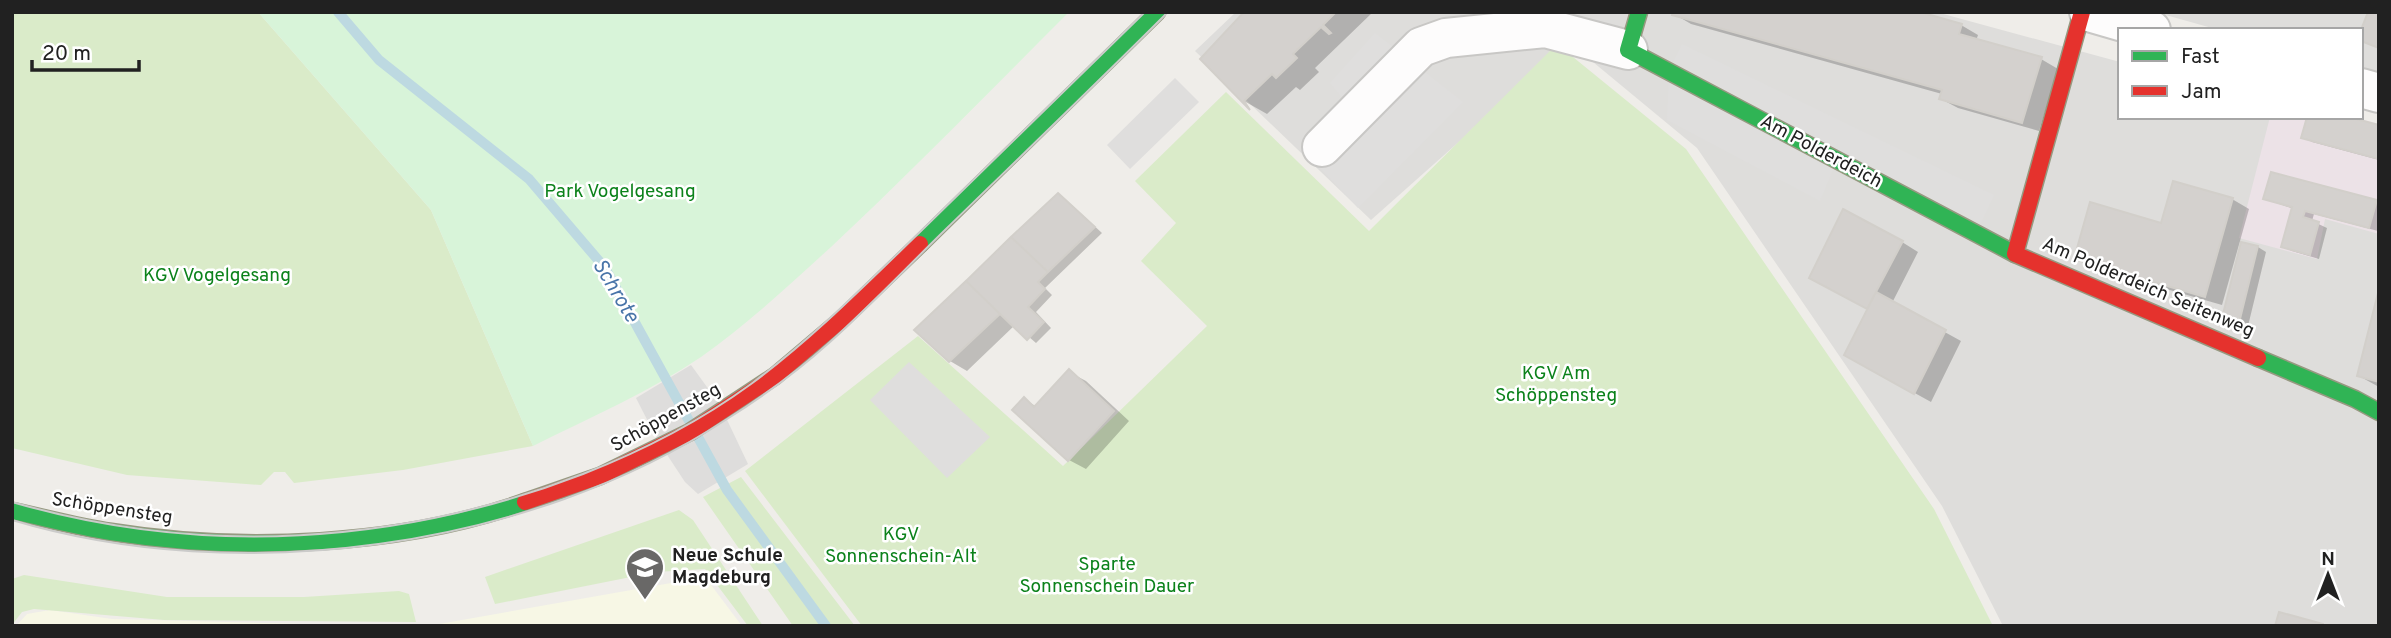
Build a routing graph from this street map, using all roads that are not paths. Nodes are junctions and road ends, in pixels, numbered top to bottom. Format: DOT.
graph roads {
  1 [pos="1157,12"];
  2 [pos="1639,12"];
  3 [pos="2082,12"];
  4 [pos="2089,12"];
  5 [pos="2144,28"];
  6 [pos="1628,50"];
  7 [pos="1322,147"];
  8 [pos="2015,254"];
  9 [pos="2379,412"];
  10 [pos="12,511"];
  1 -- 10 [label="main road, Schöppensteg"];
  2 -- 6 [label="main road"];
  3 -- 8 [label="main road, Am Polderdeich Seitenweg"];
  4 -- 5 [label="street"];
  6 -- 7 [label="street, Am Polderdeich"];
  6 -- 8 [label="main road, Am Polderdeich"];
  8 -- 9 [label="main road, Am Polderdeich Seitenweg"];
}
